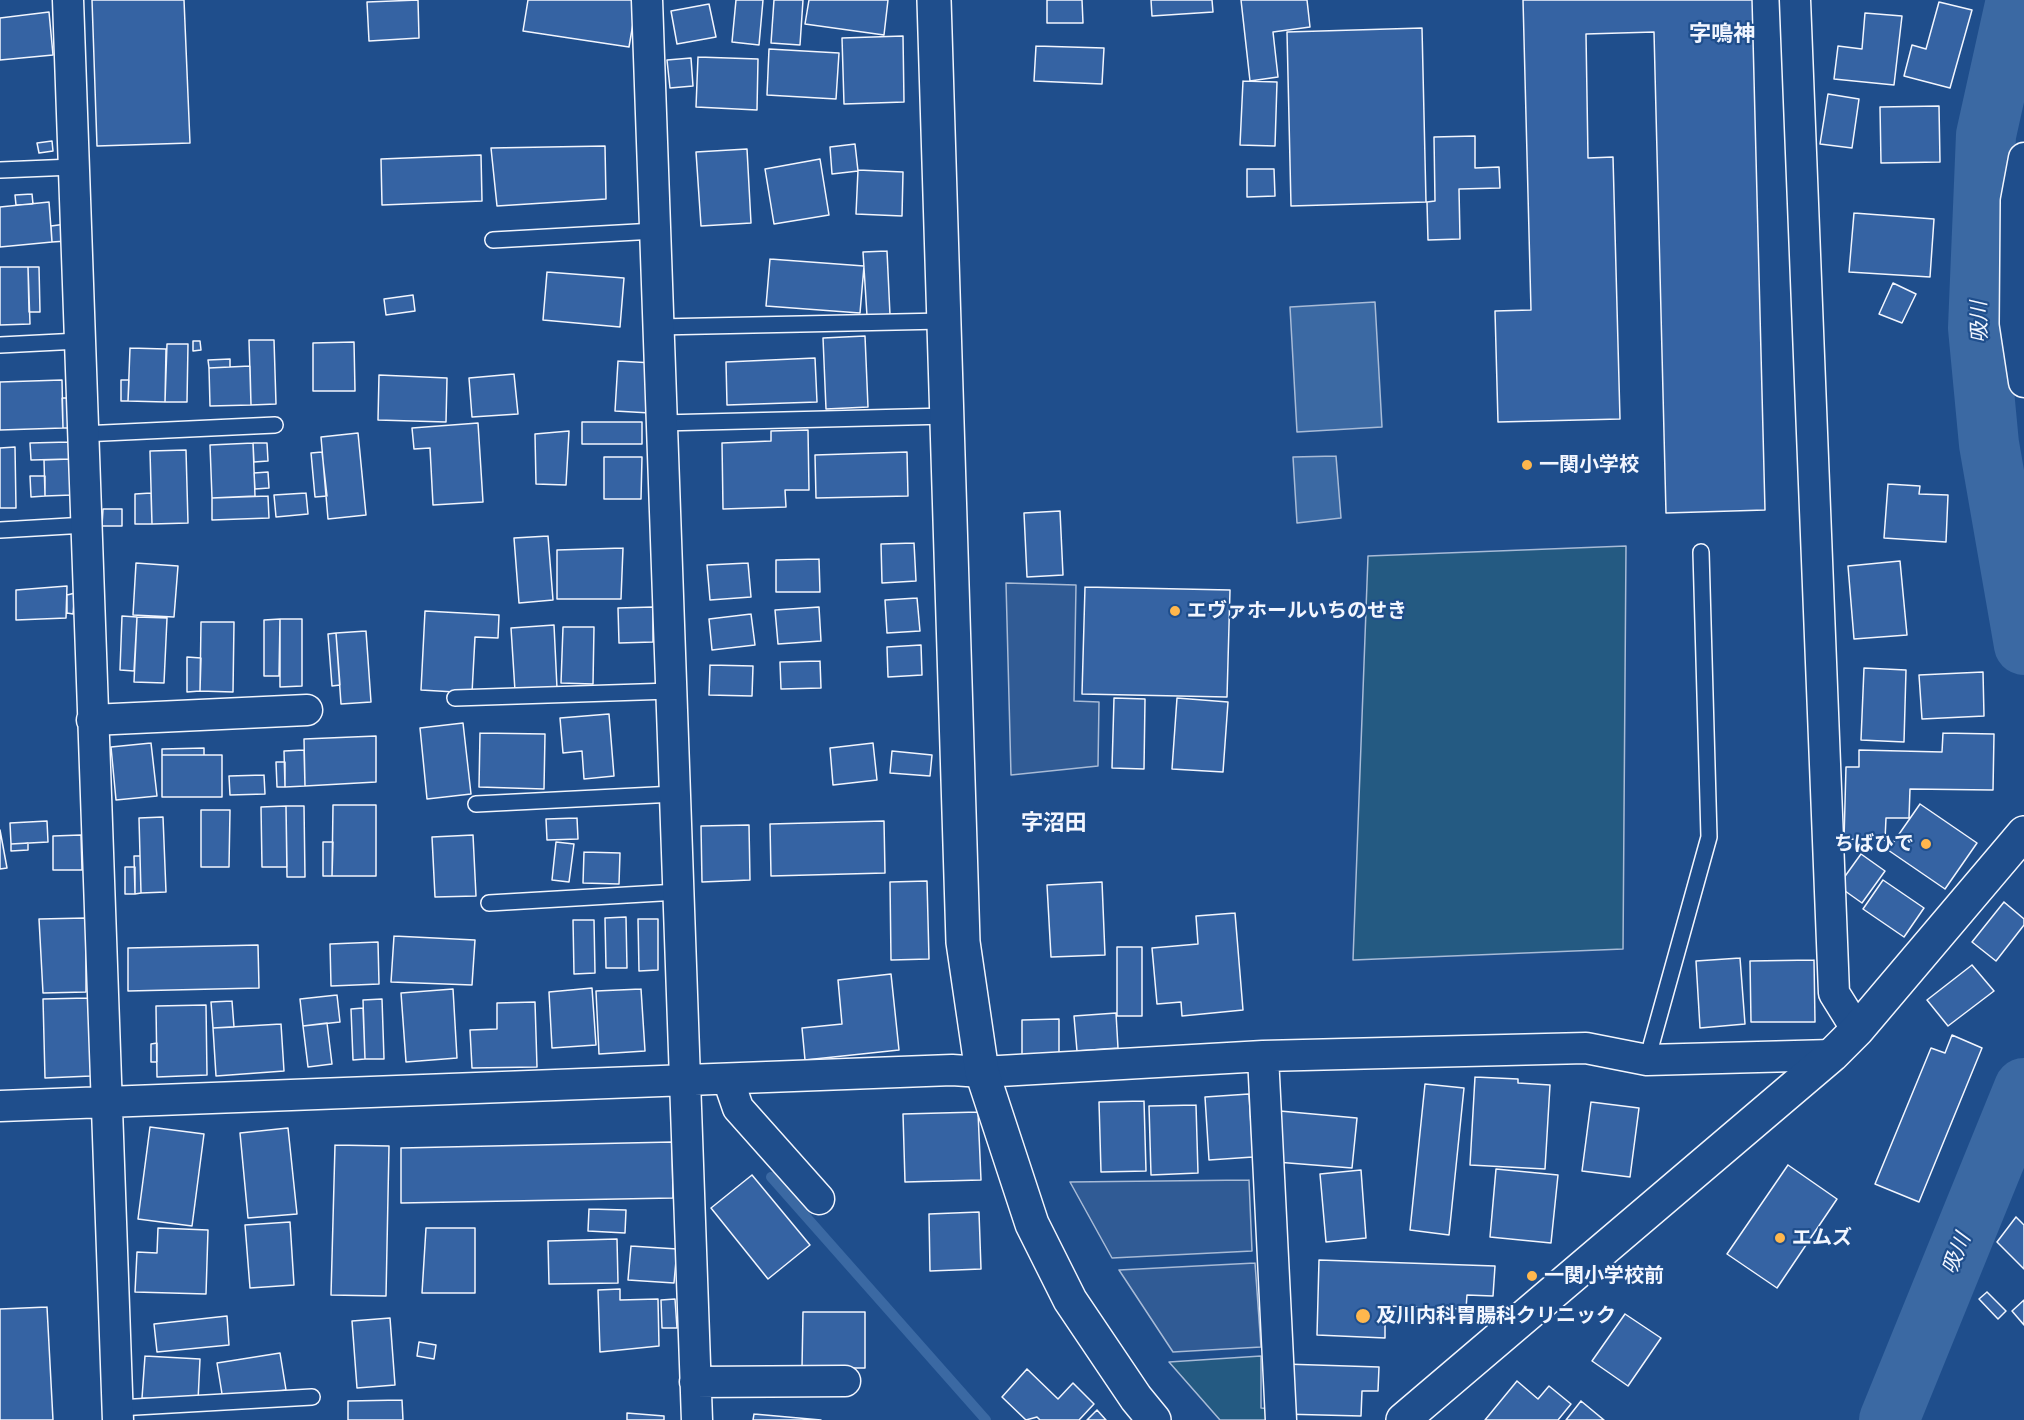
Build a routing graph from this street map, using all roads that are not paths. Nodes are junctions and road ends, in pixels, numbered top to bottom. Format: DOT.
graph roads {
  1 [pos="68,0"];
  2 [pos="647,0"];
  3 [pos="934,0"];
  4 [pos="1794,0"];
  5 [pos="2024,158"];
  6 [pos="73,166"];
  7 [pos="0,170"];
  8 [pos="654,231"];
  9 [pos="492,240"];
  10 [pos="944,321"];
  11 [pos="2020,322"];
  12 [pos="658,327"];
  13 [pos="80,341"];
  14 [pos="0,345"];
  15 [pos="2024,382"];
  16 [pos="948,416"];
  17 [pos="661,423"];
  18 [pos="276,425"];
  19 [pos="82,434"];
  20 [pos="86,525"];
  21 [pos="0,530"];
  22 [pos="1701,552"];
  23 [pos="671,691"];
  24 [pos="455,698"];
  25 [pos="307,710"];
  26 [pos="92,720"];
  27 [pos="675,794"];
  28 [pos="476,804"];
  29 [pos="2024,832"];
  30 [pos="678,892"];
  31 [pos="489,903"];
  32 [pos="1857,1030"];
  33 [pos="1832,1055"];
  34 [pos="1263,1056"];
  35 [pos="1647,1060"];
  36 [pos="982,1072"];
  37 [pos="728,1079"];
  38 [pos="685,1081"];
  39 [pos="106,1102"];
  40 [pos="0,1106"];
  41 [pos="819,1199"];
  42 [pos="845,1381"];
  43 [pos="696,1382"];
  44 [pos="312,1397"];
  45 [pos="118,1414"];
  46 [pos="697,1420"];
  47 [pos="1154,1420"];
  48 [pos="1281,1420"];
  49 [pos="1403,1420"];
  1 -- 6 [label="street"];
  2 -- 8 [label="street"];
  3 -- 10 [label="street"];
  4 -- 32 [label="street"];
  5 -- 11 [label="street"];
  6 -- 7 [label="lane"];
  6 -- 13 [label="street"];
  8 -- 9 [label="lane"];
  8 -- 12 [label="street"];
  10 -- 12 [label="lane"];
  10 -- 16 [label="street"];
  11 -- 15 [label="street"];
  12 -- 17 [label="street"];
  13 -- 14 [label="lane"];
  13 -- 19 [label="street"];
  16 -- 17 [label="lane"];
  16 -- 36 [label="street"];
  17 -- 23 [label="street"];
  18 -- 19 [label="lane"];
  19 -- 20 [label="street"];
  20 -- 21 [label="lane"];
  20 -- 26 [label="street"];
  22 -- 35 [label="lane"];
  23 -- 24 [label="lane"];
  23 -- 27 [label="street"];
  25 -- 26 [label="street"];
  26 -- 39 [label="street"];
  27 -- 28 [label="lane"];
  27 -- 30 [label="street"];
  29 -- 32 [label="street"];
  30 -- 31 [label="lane"];
  30 -- 38 [label="street"];
  32 -- 33 [label="street"];
  33 -- 35 [label="street"];
  33 -- 49 [label="street"];
  34 -- 35 [label="street"];
  34 -- 36 [label="street"];
  34 -- 48 [label="street"];
  36 -- 37 [label="street"];
  36 -- 47 [label="street"];
  37 -- 38 [label="street"];
  37 -- 41 [label="street"];
  38 -- 39 [label="street"];
  38 -- 43 [label="street"];
  39 -- 40 [label="street"];
  39 -- 45 [label="street"];
  42 -- 43 [label="street"];
  43 -- 46 [label="street"];
  44 -- 45 [label="lane"];
}
